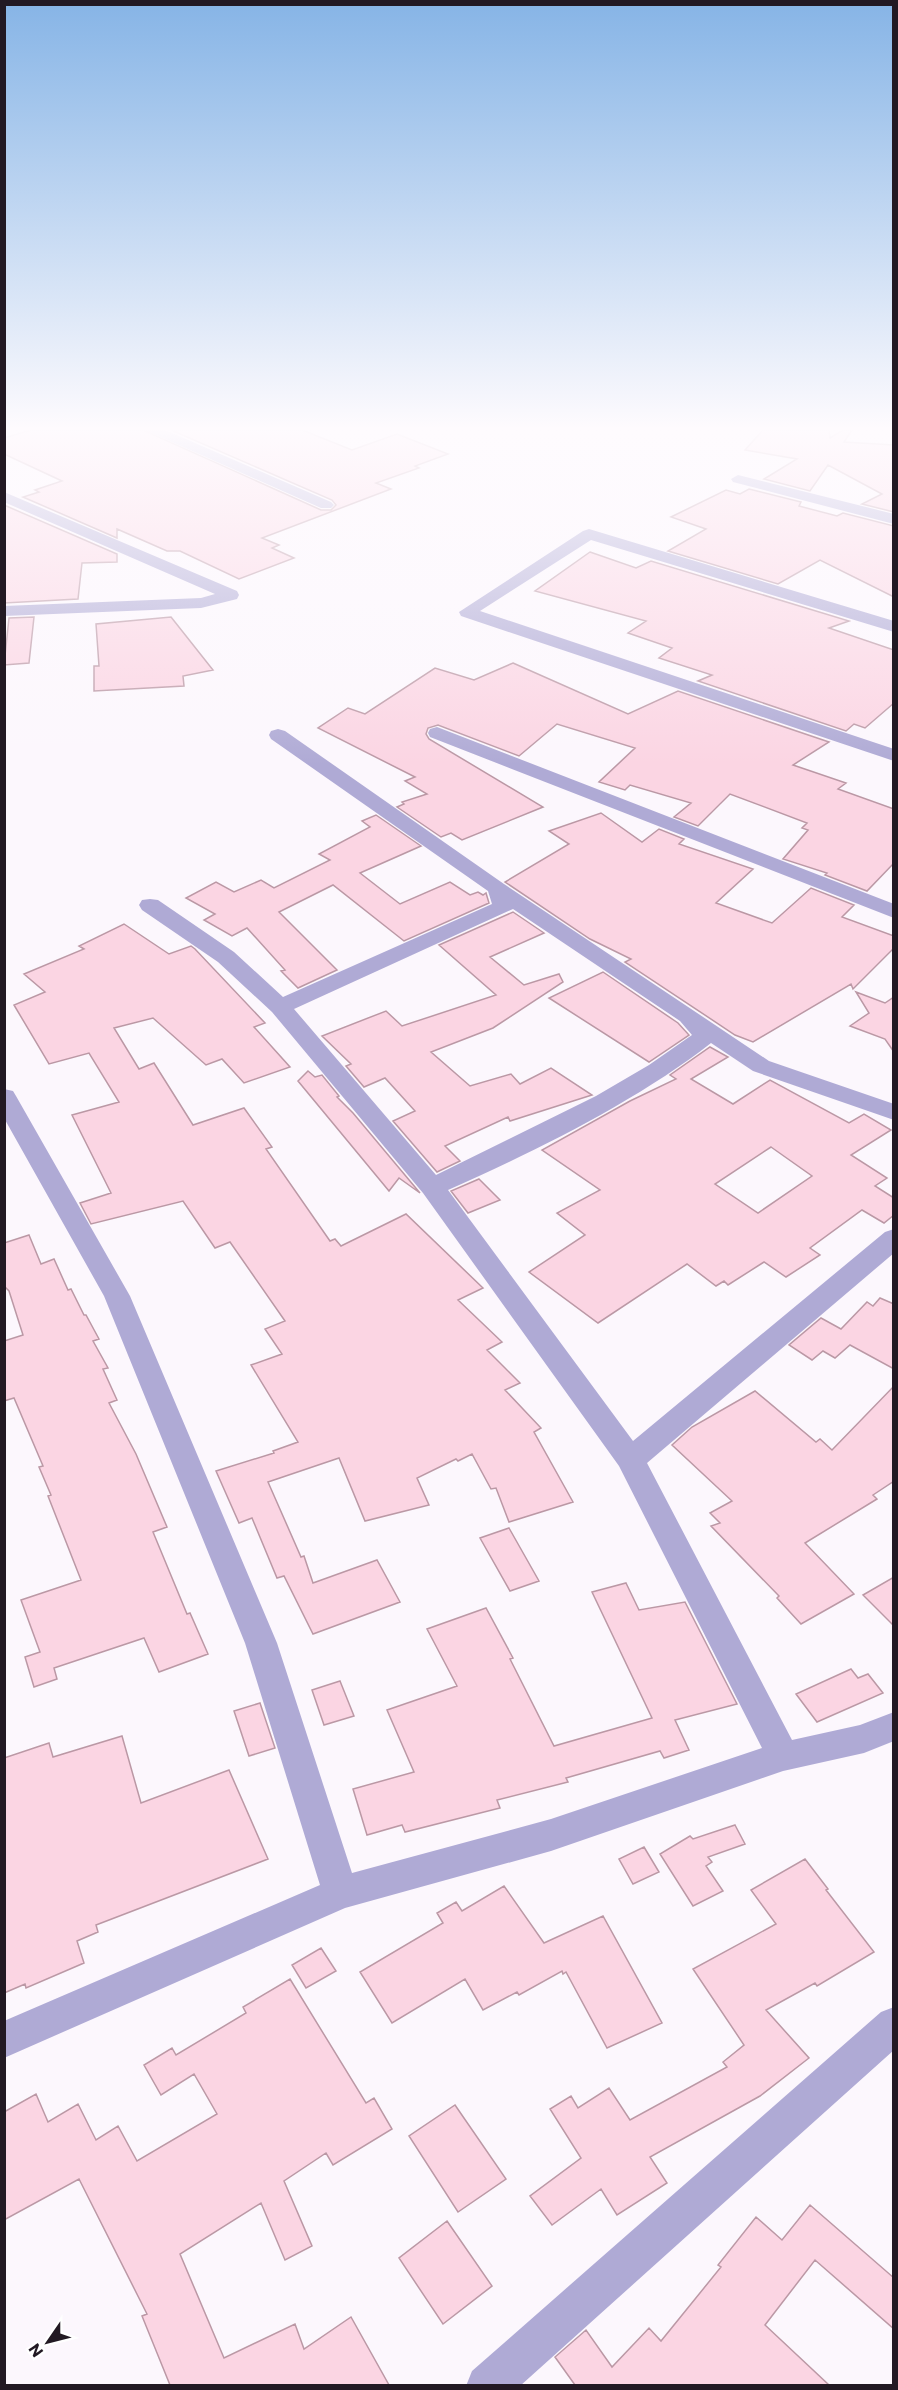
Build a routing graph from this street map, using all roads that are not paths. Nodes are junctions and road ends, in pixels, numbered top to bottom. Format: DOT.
graph roads {
  1 [pos="106,542"];
  2 [pos="577,542"];
  3 [pos="614,542"];
  4 [pos="4,611"];
  5 [pos="894,627"];
  6 [pos="437,733"];
  7 [pos="278,735"];
  8 [pos="894,755"];
  9 [pos="497,888"];
  10 [pos="150,905"];
  11 [pos="894,912"];
  12 [pos="280,1007"];
  13 [pos="686,1016"];
  14 [pos="4,1096"];
  15 [pos="894,1113"];
  16 [pos="432,1187"];
  17 [pos="894,1238"];
  18 [pos="631,1460"];
  19 [pos="894,1726"];
  20 [pos="783,1756"];
  21 [pos="340,1893"];
  22 [pos="894,2025"];
  23 [pos="4,2040"];
  24 [pos="487,2385"];
  1 -- 4 [label="street"];
  2 -- 8 [label="street"];
  3 -- 5 [label="street"];
  6 -- 11 [label="street"];
  7 -- 9 [label="street"];
  9 -- 12 [label="street"];
  9 -- 13 [label="street"];
  10 -- 12 [label="street"];
  12 -- 16 [label="street"];
  13 -- 15 [label="street"];
  13 -- 16 [label="street"];
  14 -- 21 [label="street"];
  16 -- 18 [label="street"];
  17 -- 18 [label="street"];
  18 -- 20 [label="street"];
  19 -- 20 [label="street"];
  20 -- 21 [label="street"];
  21 -- 23 [label="street"];
  22 -- 24 [label="street"];
}
